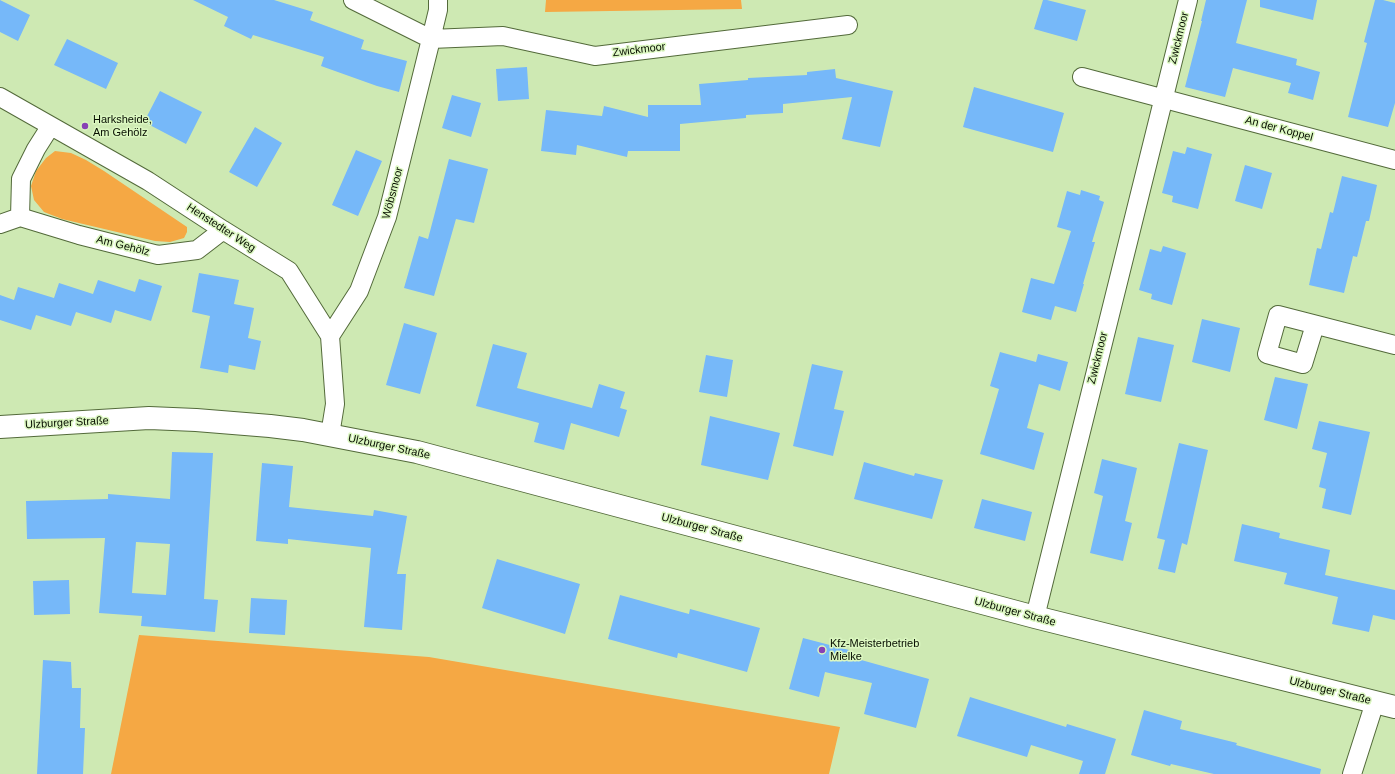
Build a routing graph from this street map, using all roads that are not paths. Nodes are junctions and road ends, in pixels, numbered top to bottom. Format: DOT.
graph roads {
  1 [pos="353,0"];
  2 [pos="438,0"];
  3 [pos="1188,0"];
  4 [pos="848,25"];
  5 [pos="431,39"];
  6 [pos="1082,77"];
  7 [pos="0,98"];
  8 [pos="1164,99"];
  9 [pos="50,127"];
  10 [pos="1395,160"];
  11 [pos="20,217"];
  12 [pos="0,224"];
  13 [pos="223,230"];
  14 [pos="1315,325"];
  15 [pos="330,336"];
  16 [pos="1395,345"];
  17 [pos="0,427"];
  18 [pos="330,435"];
  19 [pos="1035,617"];
  20 [pos="1385,705"];
  21 [pos="1352,774"];
  1 -- 5 [label="street"];
  2 -- 5 [label="street, Wöbsmoor"];
  3 -- 8 [label="street, Zwickmoor"];
  4 -- 5 [label="street, Zwickmoor"];
  5 -- 15 [label="street, Wöbsmoor"];
  6 -- 8 [label="street"];
  7 -- 9 [label="street, Henstedter Weg"];
  8 -- 10 [label="street, An der Koppel"];
  8 -- 19 [label="street, Zwickmoor"];
  9 -- 11 [label="street"];
  9 -- 13 [label="street, Henstedter Weg"];
  11 -- 12 [label="street"];
  11 -- 13 [label="street, Am Gehölz"];
  13 -- 15 [label="street, Henstedter Weg"];
  14 -- 16 [label="street"];
  15 -- 18 [label="street, Henstedter Weg"];
  17 -- 18 [label="main road, Ulzburger Straße"];
  18 -- 19 [label="main road, Ulzburger Straße"];
  19 -- 20 [label="main road, Ulzburger Straße"];
  20 -- 21 [label="street"];
}
